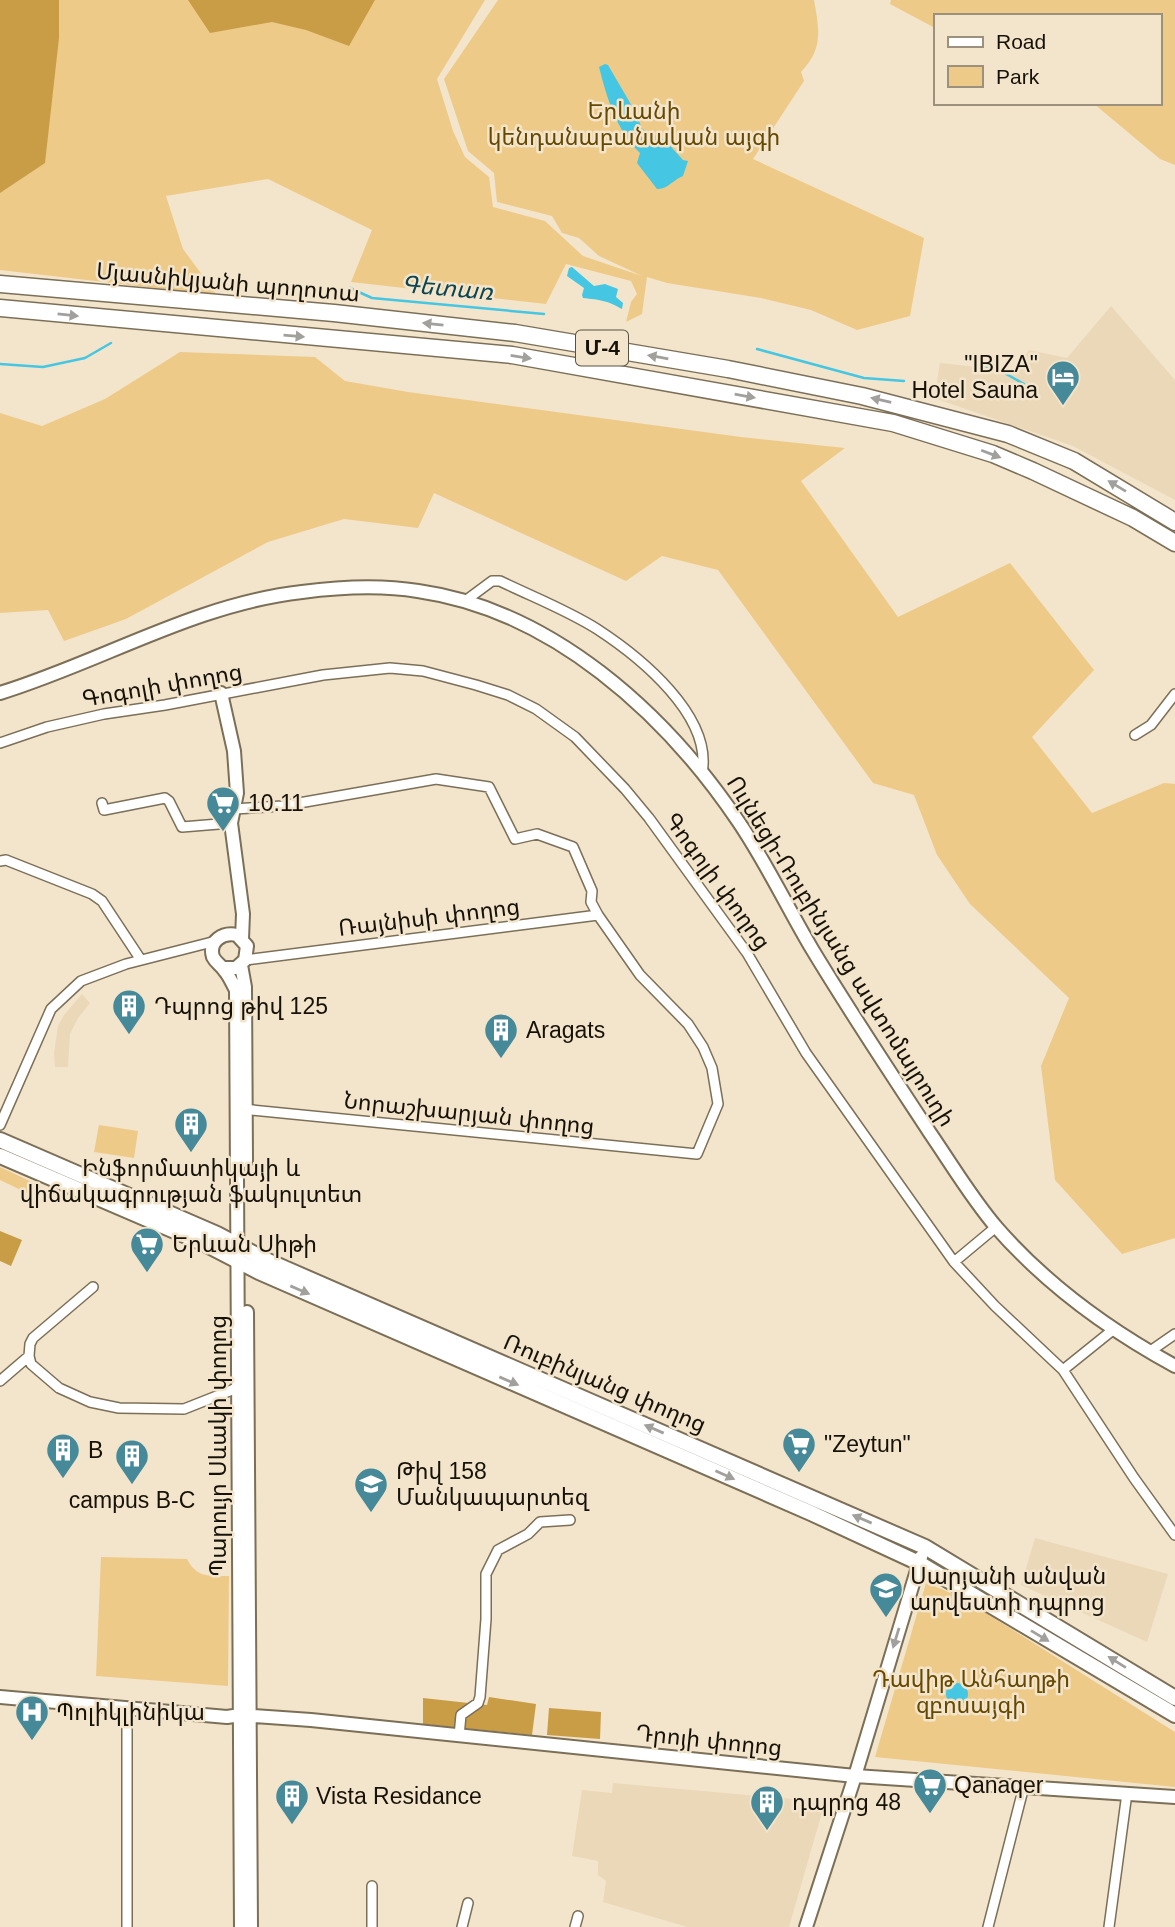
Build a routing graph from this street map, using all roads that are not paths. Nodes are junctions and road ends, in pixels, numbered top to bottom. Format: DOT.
graph roads {
  1 [pos="0,284"];
  2 [pos="0,308"];
  3 [pos="1175,522"];
  4 [pos="1175,543"];
  5 [pos="465,601"];
  6 [pos="0,693"];
  7 [pos="221,693"];
  8 [pos="1175,694"];
  9 [pos="1135,735"];
  10 [pos="0,743"];
  11 [pos="702,773"];
  12 [pos="102,803"];
  13 [pos="234,810"];
  14 [pos="231,823"];
  15 [pos="0,861"];
  16 [pos="598,915"];
  17 [pos="216,941"];
  18 [pos="190,948"];
  19 [pos="241,950"];
  20 [pos="212,954"];
  21 [pos="141,960"];
  22 [pos="223,968"];
  23 [pos="241,1109"];
  24 [pos="0,1125"];
  25 [pos="0,1140"];
  26 [pos="0,1156"];
  27 [pos="996,1227"];
  28 [pos="242,1256"];
  29 [pos="954,1262"];
  30 [pos="93,1287"];
  31 [pos="1114,1329"];
  32 [pos="1175,1334"];
  33 [pos="1149,1352"];
  34 [pos="29,1356"];
  35 [pos="1175,1366"];
  36 [pos="1063,1370"];
  37 [pos="0,1381"];
  38 [pos="239,1386"];
  39 [pos="570,1520"];
  40 [pos="1175,1535"];
  41 [pos="925,1546"];
  42 [pos="919,1563"];
  43 [pos="0,1692"];
  44 [pos="0,1698"];
  45 [pos="1175,1698"];
  46 [pos="127,1709"];
  47 [pos="245,1715"];
  48 [pos="1175,1715"];
  49 [pos="458,1736"];
  50 [pos="855,1776"];
  51 [pos="1024,1786"];
  52 [pos="1127,1793"];
  53 [pos="1175,1797"];
  54 [pos="372,1886"];
  55 [pos="468,1903"];
  56 [pos="578,1916"];
  57 [pos="127,1927"];
  58 [pos="241,1927"];
  59 [pos="251,1927"];
  60 [pos="372,1927"];
  61 [pos="462,1927"];
  62 [pos="576,1927"];
  63 [pos="806,1927"];
  64 [pos="988,1927"];
  65 [pos="1110,1927"];
  3 -- 1 [label="highway, Մյասնիկյանի պողոտա / Մ-4, one-way"];
  2 -- 4 [label="highway, Մյասնիկյանի պողոտա / Մ-4, one-way"];
  5 -- 6 [label="street, Ուլնեցի-Ռուբինյանց ավտոմայրուղի"];
  5 -- 11 [label="street, Ուլնեցի-Ռուբինյանց ավտոմայրուղի"];
  5 -- 11 [label="street"];
  7 -- 10 [label="street, Գոգոլի փողոց"];
  7 -- 13 [label="street"];
  7 -- 29 [label="street, Գոգոլի փողոց"];
  8 -- 9 [label="street"];
  11 -- 27 [label="street, Ուլնեցի-Ռուբինյանց ավտոմայրուղի"];
  12 -- 14 [label="street"];
  13 -- 14 [label="street"];
  13 -- 16 [label="street"];
  14 -- 19 [label="street"];
  15 -- 21 [label="street"];
  16 -- 19 [label="street, Ռայնիսի փողոց"];
  16 -- 23 [label="street, Նորաշխարյան փողոց"];
  17 -- 18 [label="street"];
  17 -- 19 [label="street"];
  17 -- 20 [label="street"];
  18 -- 20 [label="street"];
  18 -- 21 [label="street"];
  19 -- 22 [label="street"];
  19 -- 23 [label="street, Պարույր Սևակի փողոց"];
  20 -- 22 [label="street, Պարույր Սևակի փողոց"];
  21 -- 24 [label="street"];
  22 -- 23 [label="street, Պարույր Սևակի փողոց"];
  23 -- 28 [label="street, Պարույր Սևակի փողոց"];
  25 -- 28 [label="main road, Ռուբինյանց փողոց"];
  26 -- 28 [label="main road, Ռուբինյանց փողոց"];
  27 -- 29 [label="street"];
  27 -- 31 [label="street, Ուլնեցի-Ռուբինյանց ավտոմայրուղի"];
  28 -- 38 [label="street, Պարույր Սևակի փողոց"];
  41 -- 28 [label="main road, Ռուբինյանց փողոց, one-way"];
  28 -- 42 [label="main road, Ռուբինյանց փողոց, one-way"];
  28 -- 47 [label="street, Պարույր Սևակի փողոց"];
  29 -- 36 [label="street, Գոգոլի փողոց"];
  30 -- 34 [label="street"];
  31 -- 33 [label="street, Ուլնեցի-Ռուբինյանց ավտոմայրուղի"];
  31 -- 36 [label="street"];
  32 -- 33 [label="street"];
  33 -- 35 [label="street, Ուլնեցի-Ռուբինյանց ավտոմայրուղի"];
  34 -- 37 [label="street"];
  34 -- 38 [label="street"];
  36 -- 40 [label="street, Գոգոլի փողոց"];
  38 -- 47 [label="street, Պարույր Սևակի փողոց"];
  39 -- 49 [label="street"];
  41 -- 42 [label="street"];
  45 -- 41 [label="main road, Ռուբինյանց փողոց, one-way"];
  42 -- 48 [label="main road, Ռուբինյանց փողոց, one-way"];
  42 -- 50 [label="street, one-way"];
  43 -- 47 [label="street, Դրոյի փողոց"];
  44 -- 46 [label="street, Դրոյի փողոց"];
  46 -- 47 [label="street, Դրոյի փողոց"];
  46 -- 57 [label="street"];
  47 -- 49 [label="street, Դրոյի փողոց"];
  47 -- 58 [label="street, Պարույր Սևակի փողոց"];
  47 -- 59 [label="street, Պարույր Սևակի փողոց"];
  49 -- 50 [label="street, Դրոյի փողոց"];
  50 -- 51 [label="street, Դրոյի փողոց"];
  50 -- 63 [label="street"];
  51 -- 52 [label="street, Դրոյի փողոց"];
  51 -- 64 [label="street"];
  52 -- 53 [label="street, Դրոյի փողոց"];
  52 -- 65 [label="street"];
  54 -- 60 [label="street"];
  55 -- 61 [label="street"];
  56 -- 62 [label="street"];
}
